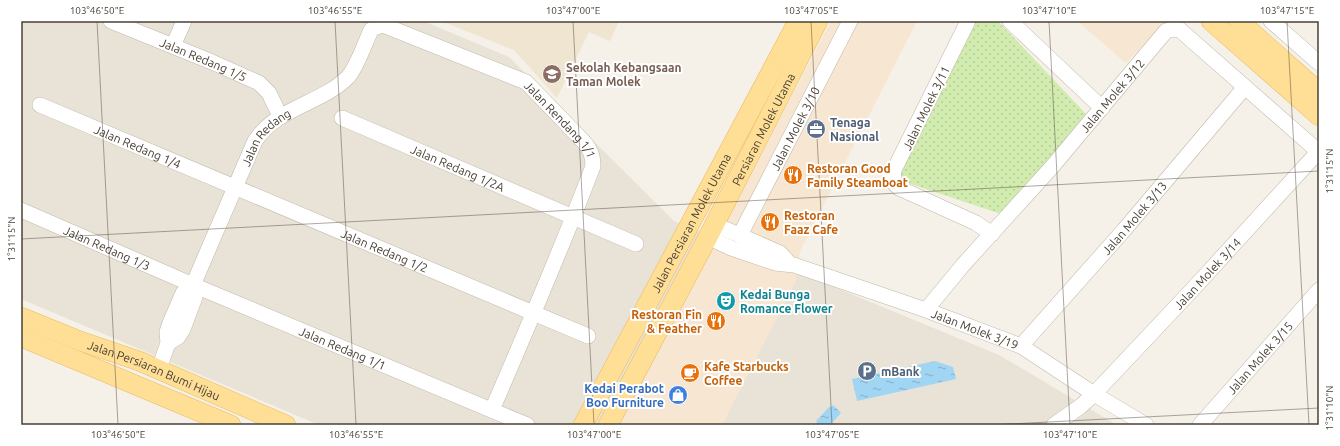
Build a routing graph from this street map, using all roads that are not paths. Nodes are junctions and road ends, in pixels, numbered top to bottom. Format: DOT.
graph roads {
  1 [pos="111,21"];
  2 [pos="184,21"];
  3 [pos="798,21"];
  4 [pos="818,21"];
  5 [pos="850,21"];
  6 [pos="968,21"];
  7 [pos="1010,21"];
  8 [pos="1211,21"];
  9 [pos="1239,21"];
  10 [pos="1271,21"];
  11 [pos="378,26"];
  12 [pos="173,46"];
  13 [pos="1319,63"];
  14 [pos="1244,87"];
  15 [pos="1319,92"];
  16 [pos="40,105"];
  17 [pos="1102,108"];
  18 [pos="280,116"];
  19 [pos="1319,116"];
  20 [pos="342,118"];
  21 [pos="1319,152"];
  22 [pos="236,187"];
  23 [pos="21,210"];
  24 [pos="573,218"];
  25 [pos="711,230"];
  26 [pos="992,234"];
  27 [pos="740,236"];
  28 [pos="636,244"];
  29 [pos="790,264"];
  30 [pos="193,285"];
  31 [pos="1319,290"];
  32 [pos="926,310"];
  33 [pos="534,313"];
  34 [pos="21,317"];
  35 [pos="21,336"];
  36 [pos="588,336"];
  37 [pos="1021,346"];
  38 [pos="159,369"];
  39 [pos="104,370"];
  40 [pos="1094,394"];
  41 [pos="492,410"];
  42 [pos="206,415"];
  43 [pos="231,425"];
  44 [pos="286,425"];
  45 [pos="527,425"];
  46 [pos="584,425"];
  47 [pos="608,425"];
  48 [pos="1054,425"];
  49 [pos="1146,425"];
  50 [pos="1200,425"];
  1 -- 12 [label="street, Jalan Redang 1/5"];
  2 -- 12 [label="street"];
  3 -- 46 [label="main road, Jalan Persiaran Molek Utama"];
  4 -- 25 [label="main road, Persiaran Molek Utama"];
  5 -- 27 [label="street, Jalan Molek 3/10"];
  6 -- 26 [label="street, Jalan Molek 3/11"];
  7 -- 17 [label="street"];
  8 -- 19 [label="main road"];
  9 -- 15 [label="main road"];
  10 -- 13 [label="street"];
  11 -- 18 [label="street, Jalan Redang"];
  11 -- 24 [label="street, Jalan Rendang 1/1"];
  12 -- 18 [label="street, Jalan Redang 1/5"];
  14 -- 17 [label="street, Jalan Molek 3/12"];
  14 -- 21 [label="street, Jalan Molek 3/12"];
  14 -- 37 [label="street, Jalan Molek 3/13"];
  16 -- 22 [label="street, Jalan Redang 1/4"];
  17 -- 26 [label="street, Jalan Molek 3/12"];
  18 -- 22 [label="street, Jalan Redang"];
  20 -- 24 [label="street, Jalan Redang 1/2A"];
  21 -- 40 [label="street, Jalan Molek 3/14"];
  22 -- 30 [label="street, Jalan Redang"];
  22 -- 33 [label="street, Jalan Redang 1/2"];
  23 -- 30 [label="street, Jalan Redang 1/3"];
  24 -- 28 [label="street"];
  24 -- 33 [label="street"];
  25 -- 27 [label="street, Jalan Molek 3/19"];
  25 -- 29 [label="street, Jalan Molek 3/19"];
  25 -- 47 [label="main road, Jalan Persiaran Molek Utama"];
  26 -- 32 [label="street, Jalan Molek 3/12"];
  27 -- 29 [label="street, Jalan Molek 3/19"];
  29 -- 32 [label="street, Jalan Molek 3/19"];
  30 -- 38 [label="street, Jalan Redang"];
  30 -- 41 [label="street, Jalan Redang 1/1"];
  31 -- 50 [label="street, Jalan Molek 3/15"];
  32 -- 37 [label="street, Jalan Molek 3/19"];
  33 -- 36 [label="street"];
  33 -- 41 [label="street"];
  34 -- 38 [label="main road, Jalan Persiaran Bumi Hijau"];
  35 -- 39 [label="main road, Jalan Persiaran Bumi Hijau"];
  37 -- 40 [label="street, Jalan Molek 3/19"];
  38 -- 39 [label="main road"];
  38 -- 42 [label="main road"];
  38 -- 44 [label="main road, Jalan Persiaran Bumi Hijau"];
  39 -- 42 [label="main road, Jalan Persiaran Bumi Hijau"];
  40 -- 48 [label="street, Jalan Molek 3/14"];
  40 -- 49 [label="street, Jalan Molek 3/19"];
  41 -- 45 [label="street, Jalan Redang 1/1"];
  42 -- 43 [label="main road, Jalan Persiaran Bumi Hijau"];
}
